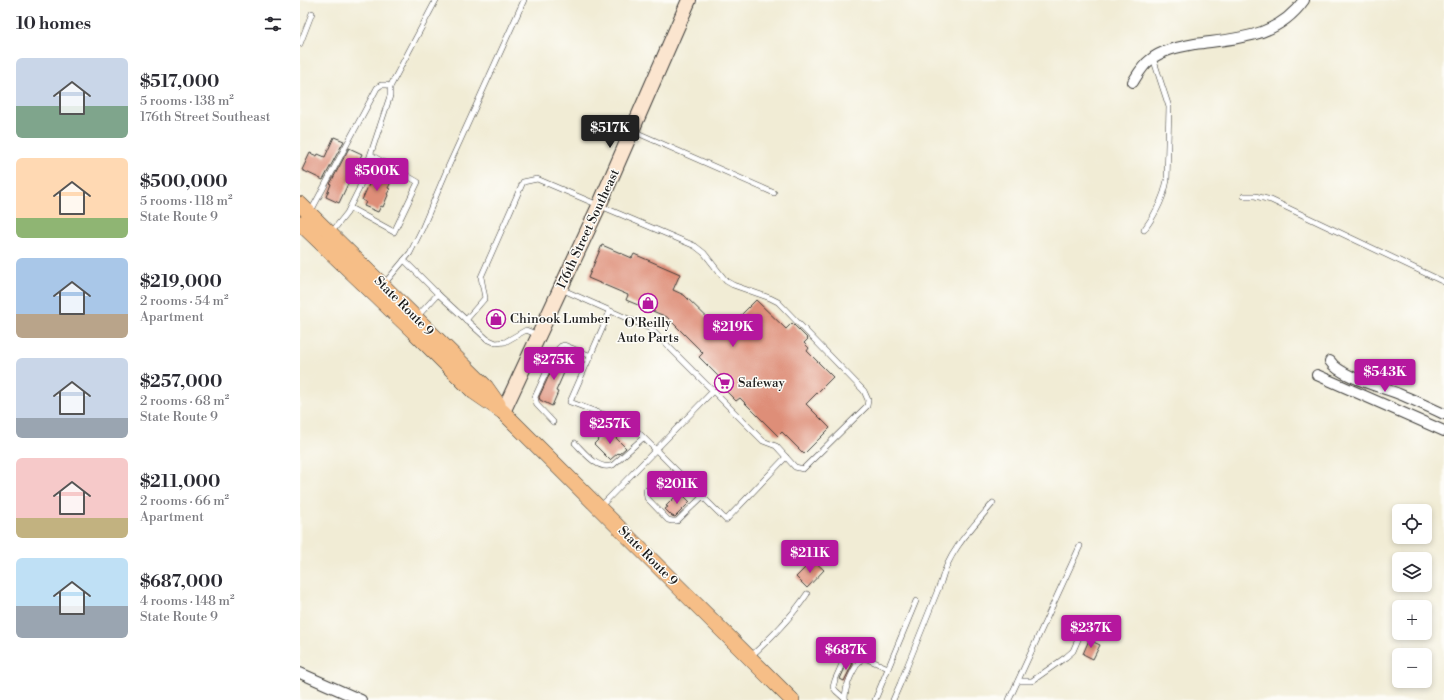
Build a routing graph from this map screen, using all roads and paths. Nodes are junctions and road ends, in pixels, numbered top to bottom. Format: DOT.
graph roads {
  1 [pos="436,0"];
  2 [pos="524,0"];
  3 [pos="689,0"];
  4 [pos="1304,0"];
  5 [pos="312,13"];
  6 [pos="300,44"];
  7 [pos="1153,58"];
  8 [pos="1133,82"];
  9 [pos="390,87"];
  10 [pos="632,131"];
  11 [pos="371,155"];
  12 [pos="774,194"];
  13 [pos="1244,196"];
  14 [pos="599,206"];
  15 [pos="350,208"];
  16 [pos="303,214"];
  17 [pos="1144,230"];
  18 [pos="331,234"];
  19 [pos="404,260"];
  20 [pos="1444,282"];
  21 [pos="384,285"];
  22 [pos="561,288"];
  23 [pos="438,294"];
  24 [pos="610,311"];
  25 [pos="416,318"];
  26 [pos="466,320"];
  27 [pos="539,335"];
  28 [pos="591,356"];
  29 [pos="1330,361"];
  30 [pos="1316,375"];
  31 [pos="713,391"];
  32 [pos="503,412"];
  33 [pos="1444,414"];
  34 [pos="552,422"];
  35 [pos="1444,431"];
  36 [pos="643,438"];
  37 [pos="575,443"];
  38 [pos="655,450"];
  39 [pos="786,457"];
  40 [pos="646,490"];
  41 [pos="703,496"];
  42 [pos="993,503"];
  43 [pos="599,508"];
  44 [pos="1080,546"];
  45 [pos="807,594"];
  46 [pos="916,602"];
  47 [pos="1084,628"];
  48 [pos="750,657"];
  49 [pos="863,657"];
  50 [pos="888,668"];
  51 [pos="300,673"];
  52 [pos="1018,682"];
  53 [pos="361,700"];
  54 [pos="792,700"];
  55 [pos="846,700"];
  56 [pos="875,700"];
  57 [pos="893,700"];
  58 [pos="1009,700"];
  1 -- 9 [label="lane"];
  2 -- 19 [label="lane"];
  3 -- 10 [label="street, 176th Street Southeast"];
  4 -- 7 [label="street"];
  5 -- 6 [label="lane"];
  7 -- 8 [label="street"];
  7 -- 17 [label="lane"];
  9 -- 11 [label="lane"];
  9 -- 16 [label="lane"];
  10 -- 12 [label="lane"];
  10 -- 14 [label="street, 176th Street Southeast"];
  11 -- 15 [label="lane"];
  11 -- 15 [label="lane"];
  13 -- 20 [label="lane"];
  14 -- 22 [label="street, 176th Street Southeast"];
  14 -- 26 [label="lane"];
  14 -- 39 [label="lane"];
  15 -- 18 [label="lane"];
  16 -- 18 [label="main road, State Route 9"];
  16 -- 32 [label="main road, State Route 9"];
  18 -- 21 [label="main road, State Route 9"];
  19 -- 21 [label="lane"];
  19 -- 23 [label="lane"];
  21 -- 25 [label="main road, State Route 9"];
  22 -- 24 [label="lane"];
  22 -- 27 [label="street, 176th Street Southeast"];
  23 -- 25 [label="lane"];
  23 -- 26 [label="lane"];
  24 -- 28 [label="lane"];
  24 -- 31 [label="lane"];
  25 -- 32 [label="main road, State Route 9"];
  26 -- 27 [label="lane"];
  27 -- 32 [label="street, 176th Street Southeast"];
  28 -- 34 [label="lane"];
  28 -- 36 [label="lane"];
  29 -- 33 [label="street"];
  30 -- 35 [label="street"];
  31 -- 38 [label="lane"];
  31 -- 39 [label="lane"];
  32 -- 43 [label="main road, State Route 9"];
  36 -- 37 [label="lane"];
  36 -- 38 [label="lane"];
  38 -- 41 [label="lane"];
  38 -- 43 [label="lane"];
  39 -- 41 [label="lane"];
  40 -- 41 [label="lane"];
  42 -- 57 [label="lane"];
  43 -- 48 [label="main road, State Route 9"];
  44 -- 52 [label="lane"];
  45 -- 48 [label="lane"];
  46 -- 50 [label="lane"];
  47 -- 52 [label="lane"];
  48 -- 54 [label="main road, State Route 9"];
  49 -- 50 [label="lane"];
  49 -- 55 [label="lane"];
  49 -- 55 [label="lane"];
  50 -- 56 [label="lane"];
  51 -- 53 [label="street"];
  52 -- 58 [label="lane"];
}
